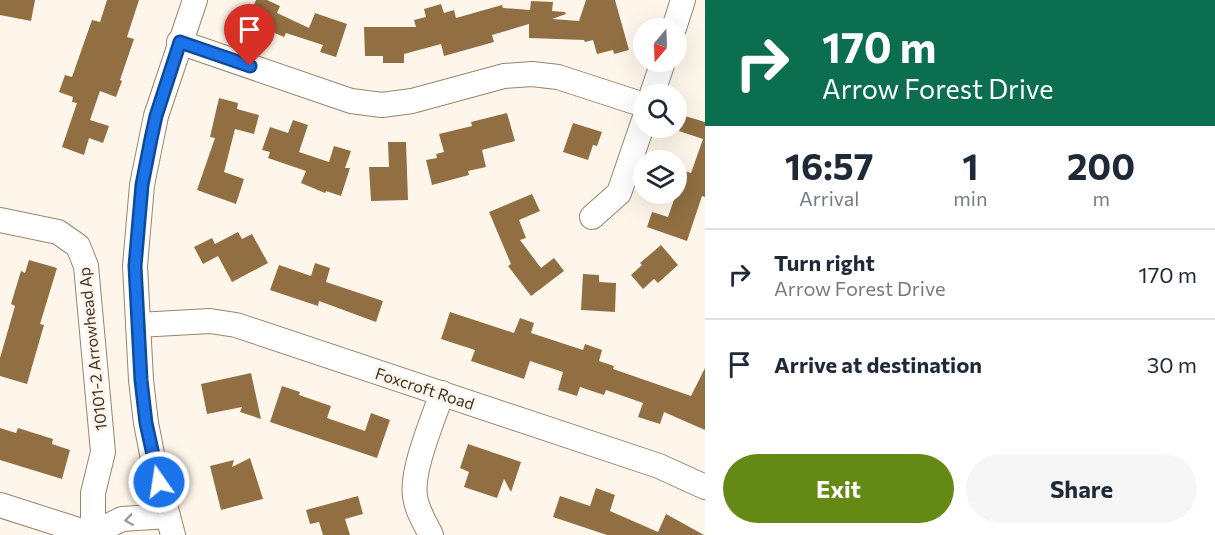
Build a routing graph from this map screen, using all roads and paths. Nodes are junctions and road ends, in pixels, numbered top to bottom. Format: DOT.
graph roads {
  1 [pos="195,0"];
  2 [pos="683,0"];
  3 [pos="677,18"];
  4 [pos="180,42"];
  5 [pos="633,101"];
  6 [pos="638,138"];
  7 [pos="592,217"];
  8 [pos="0,220"];
  9 [pos="138,326"];
  10 [pos="442,393"];
  11 [pos="705,487"];
  12 [pos="0,505"];
  13 [pos="170,526"];
  14 [pos="93,535"];
  15 [pos="431,535"];
  1 -- 4 [label="street"];
  2 -- 3 [label="street"];
  4 -- 5 [label="street"];
  4 -- 9 [label="street"];
  6 -- 7 [label="street"];
  8 -- 14 [label="street, 10101-2 Arrowhead Ap"];
  9 -- 10 [label="street, Foxcroft Road"];
  9 -- 13 [label="street"];
  10 -- 11 [label="street, Foxcroft Road"];
  10 -- 15 [label="street"];
  12 -- 14 [label="street"];
  13 -- 14 [label="street, one-way"];
}
